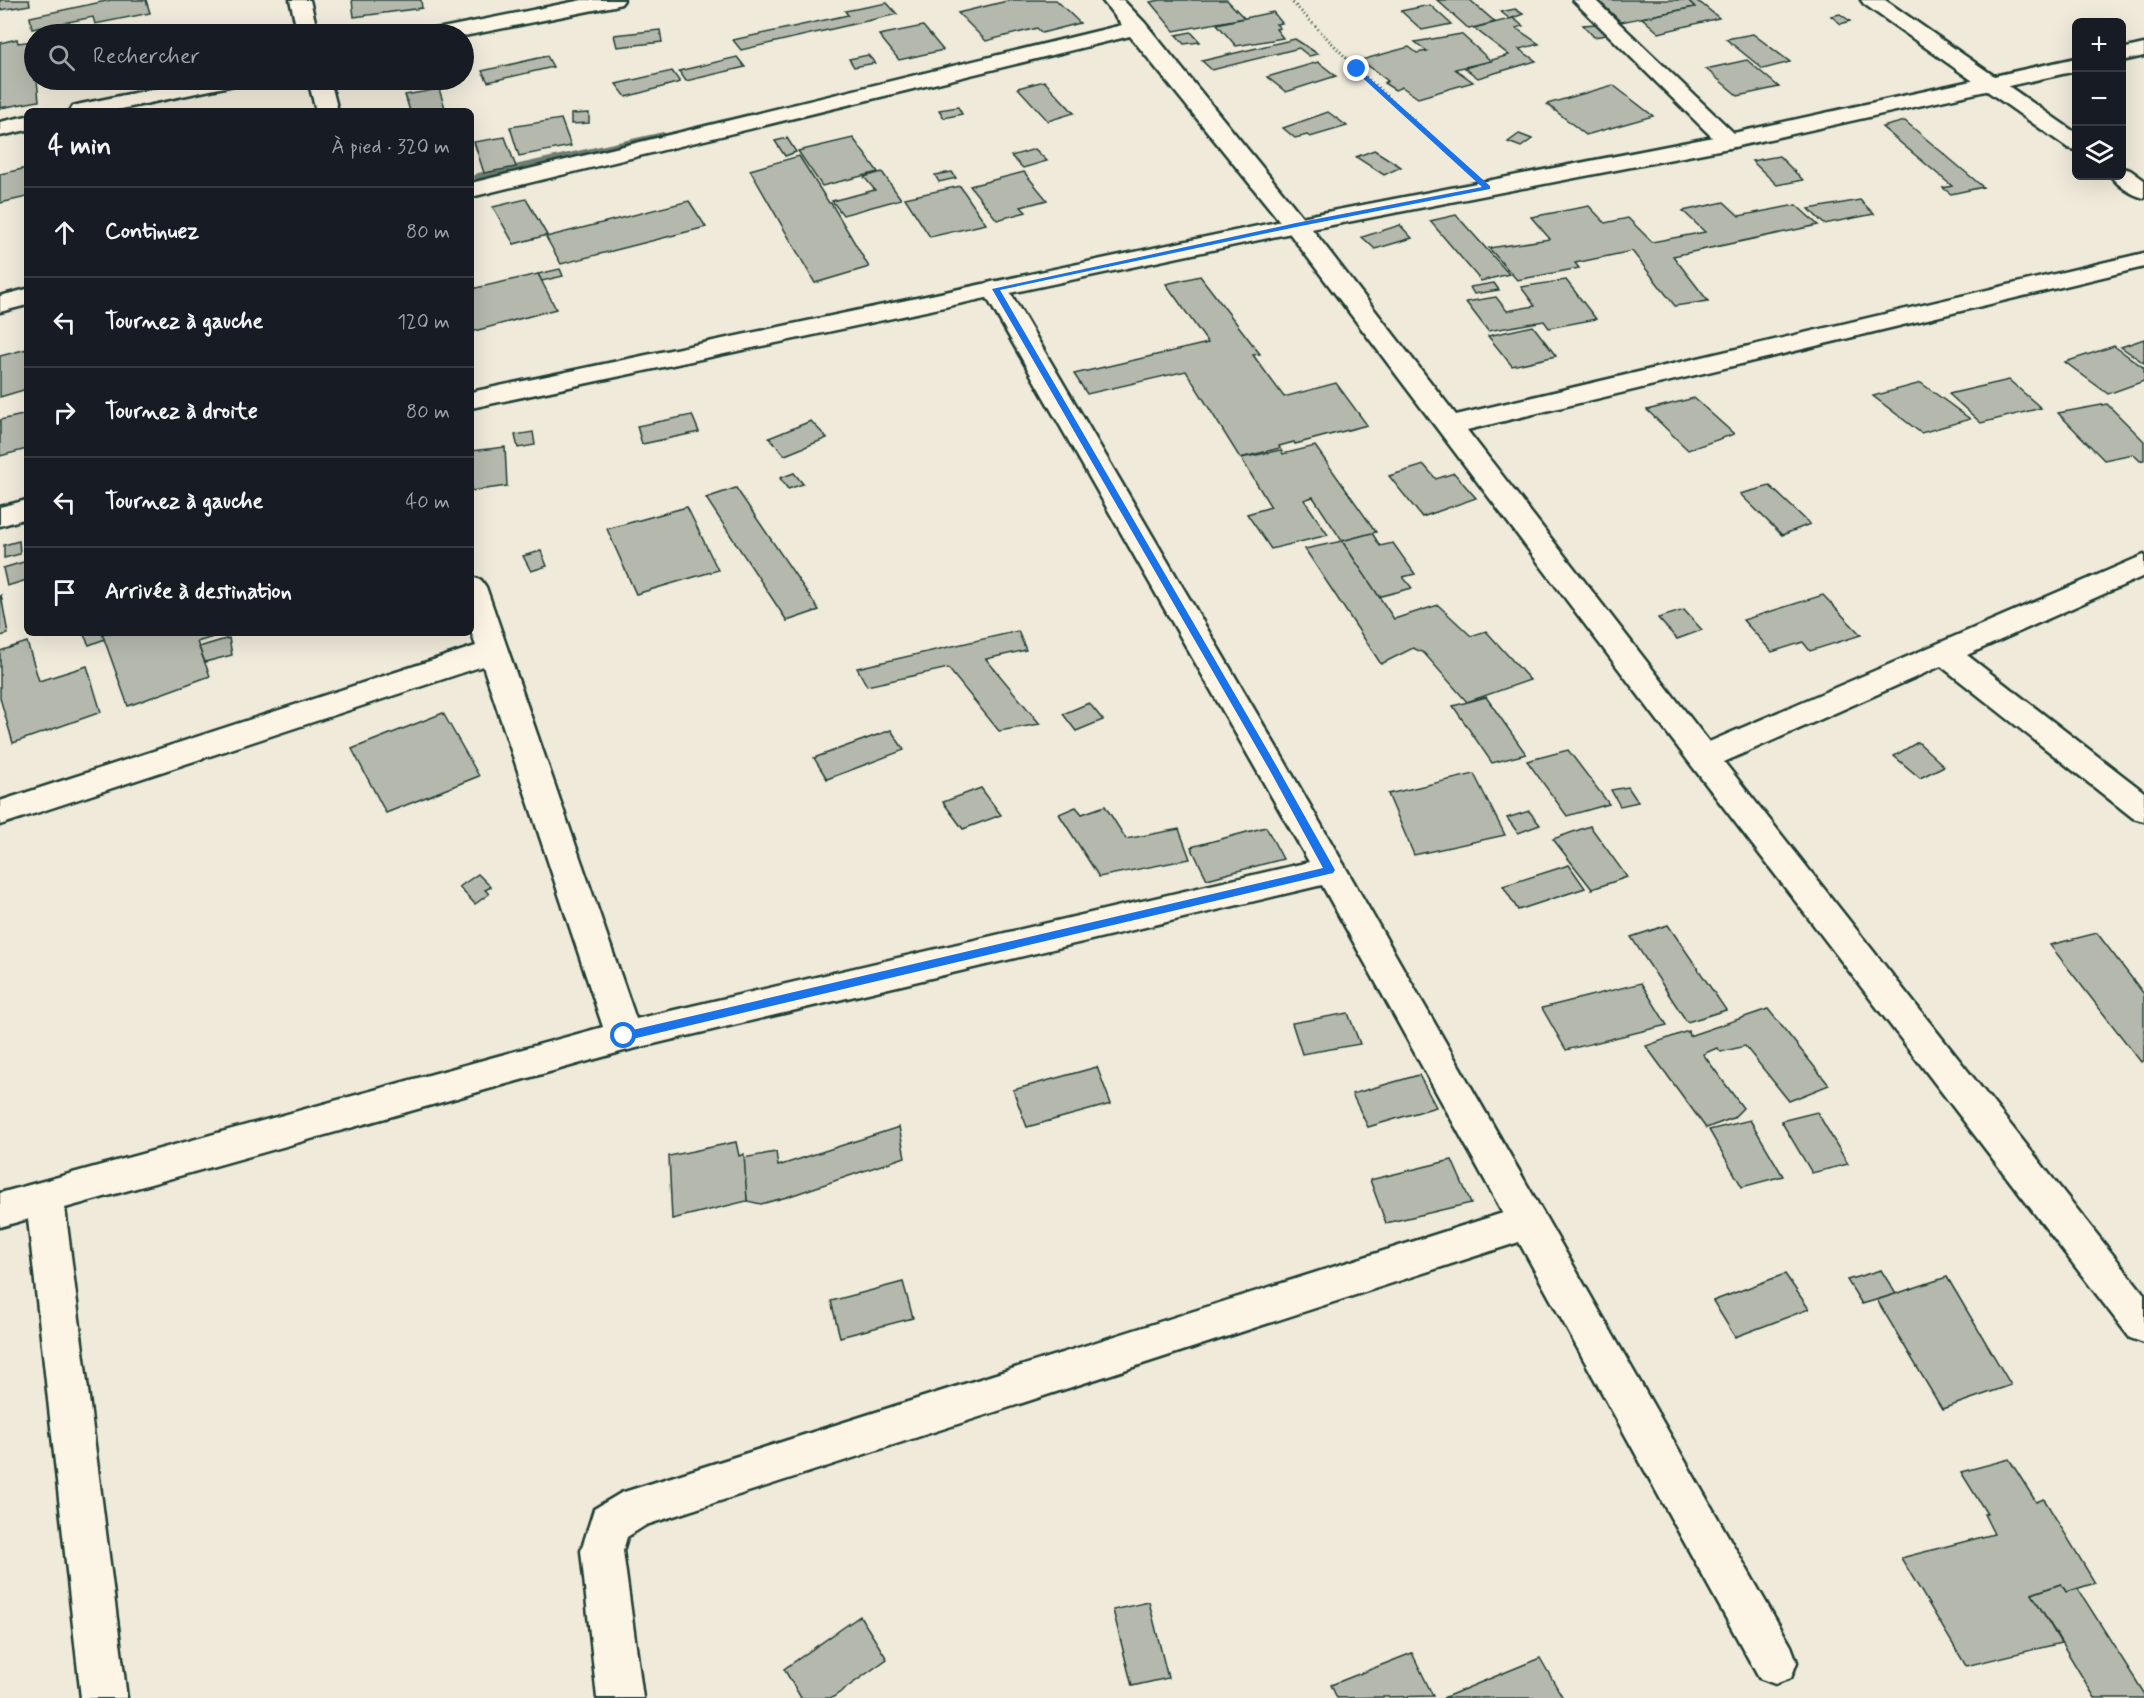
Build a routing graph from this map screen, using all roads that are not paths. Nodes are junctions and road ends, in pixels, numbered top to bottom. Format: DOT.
graph roads {
  1 [pos="300,0"];
  2 [pos="614,0"];
  3 [pos="1112,0"];
  4 [pos="1583,0"];
  5 [pos="1871,0"];
  6 [pos="306,24"];
  7 [pos="474,28"];
  8 [pos="1137,28"];
  9 [pos="2144,50"];
  10 [pos="2126,54"];
  11 [pos="2072,66"];
  12 [pos="1991,84"];
  13 [pos="179,90"];
  14 [pos="322,90"];
  15 [pos="95,108"];
  16 [pos="326,108"];
  17 [pos="24,124"];
  18 [pos="0,129"];
  19 [pos="2072,140"];
  20 [pos="1729,141"];
  21 [pos="2126,178"];
  22 [pos="474,189"];
  23 [pos="2144,191"];
  24 [pos="1296,225"];
  25 [pos="2144,260"];
  26 [pos="995,289"];
  27 [pos="24,298"];
  28 [pos="0,304"];
  29 [pos="474,399"];
  30 [pos="1451,425"];
  31 [pos="24,510"];
  32 [pos="0,517"];
  33 [pos="2144,566"];
  34 [pos="474,597"];
  35 [pos="491,652"];
  36 [pos="1944,653"];
  37 [pos="1703,758"];
  38 [pos="2144,809"];
  39 [pos="0,813"];
  40 [pos="1330,870"];
  41 [pos="624,1036"];
  42 [pos="45,1198"];
  43 [pos="0,1210"];
  44 [pos="1528,1222"];
  45 [pos="2144,1325"];
  46 [pos="1775,1662"];
  47 [pos="104,1698"];
  48 [pos="620,1698"];
  1 -- 6 [label="street"];
  2 -- 7 [label="street"];
  3 -- 8 [label="street"];
  4 -- 20 [label="street"];
  5 -- 12 [label="street"];
  8 -- 22 [label="street"];
  8 -- 24 [label="street"];
  9 -- 10 [label="street"];
  11 -- 12 [label="street"];
  12 -- 19 [label="street"];
  12 -- 20 [label="street"];
  13 -- 15 [label="street"];
  14 -- 16 [label="street"];
  17 -- 18 [label="street"];
  20 -- 24 [label="street"];
  21 -- 23 [label="street"];
  24 -- 26 [label="street"];
  24 -- 30 [label="street"];
  25 -- 30 [label="street"];
  26 -- 29 [label="street"];
  26 -- 40 [label="street"];
  27 -- 28 [label="street"];
  30 -- 37 [label="street"];
  31 -- 32 [label="street"];
  33 -- 36 [label="street"];
  34 -- 35 [label="street"];
  35 -- 39 [label="street"];
  35 -- 41 [label="street"];
  36 -- 37 [label="street"];
  36 -- 38 [label="street"];
  37 -- 45 [label="street"];
  40 -- 41 [label="street"];
  40 -- 44 [label="street"];
  41 -- 42 [label="street"];
  42 -- 43 [label="street"];
  42 -- 47 [label="street"];
  44 -- 46 [label="street"];
  44 -- 48 [label="street"];
}
